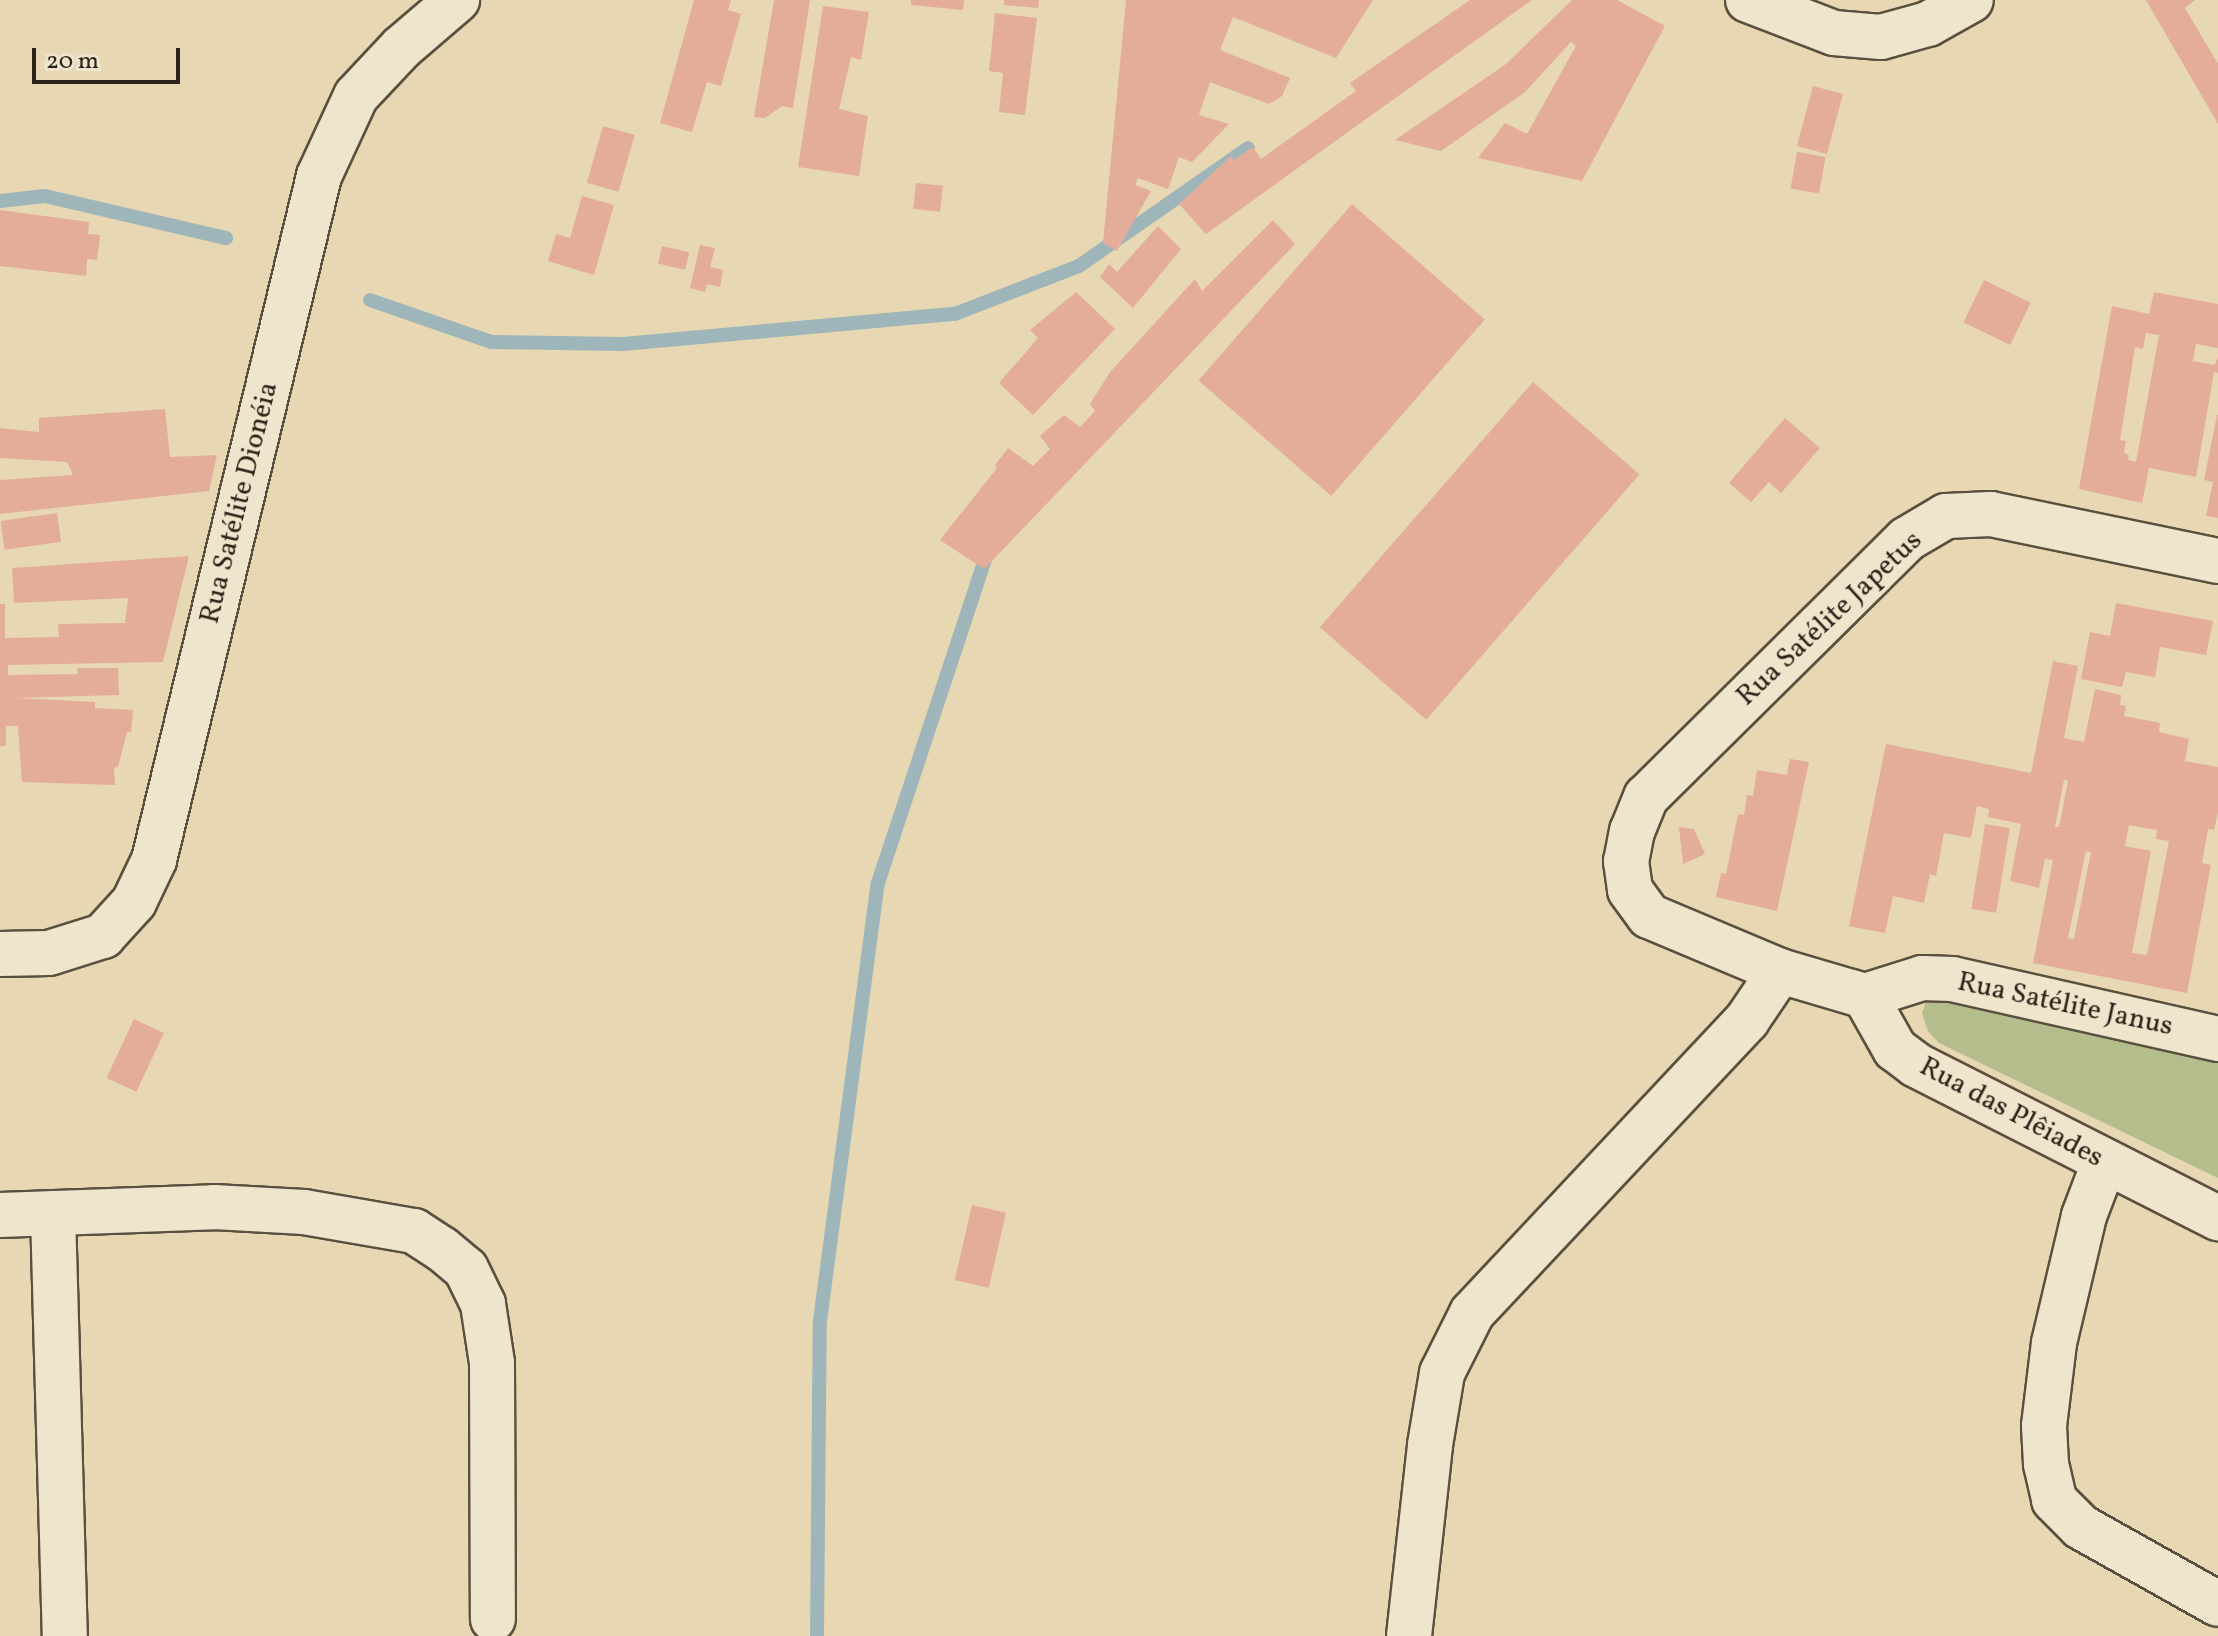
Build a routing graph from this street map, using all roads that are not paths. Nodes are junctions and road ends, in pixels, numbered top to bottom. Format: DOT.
graph roads {
  1 [pos="457,0"];
  2 [pos="1748,0"];
  3 [pos="1971,0"];
  4 [pos="2218,561"];
  5 [pos="0,954"];
  6 [pos="1780,971"];
  7 [pos="1865,996"];
  8 [pos="2218,1039"];
  9 [pos="2104,1163"];
  10 [pos="53,1213"];
  11 [pos="0,1215"];
  12 [pos="2218,1218"];
  13 [pos="2218,1604"];
  14 [pos="493,1619"];
  15 [pos="65,1636"];
  16 [pos="1409,1636"];
  1 -- 5 [label="street, Rua Satélite Dionéia"];
  2 -- 3 [label="street"];
  4 -- 6 [label="street, Rua Satélite Japetus"];
  6 -- 7 [label="street"];
  6 -- 16 [label="street"];
  7 -- 8 [label="street, Rua Satélite Janus"];
  7 -- 9 [label="street, Rua das Plêiades"];
  9 -- 12 [label="street, Rua das Plêiades"];
  9 -- 13 [label="street"];
  10 -- 11 [label="street"];
  10 -- 14 [label="street"];
  10 -- 15 [label="street"];
}
